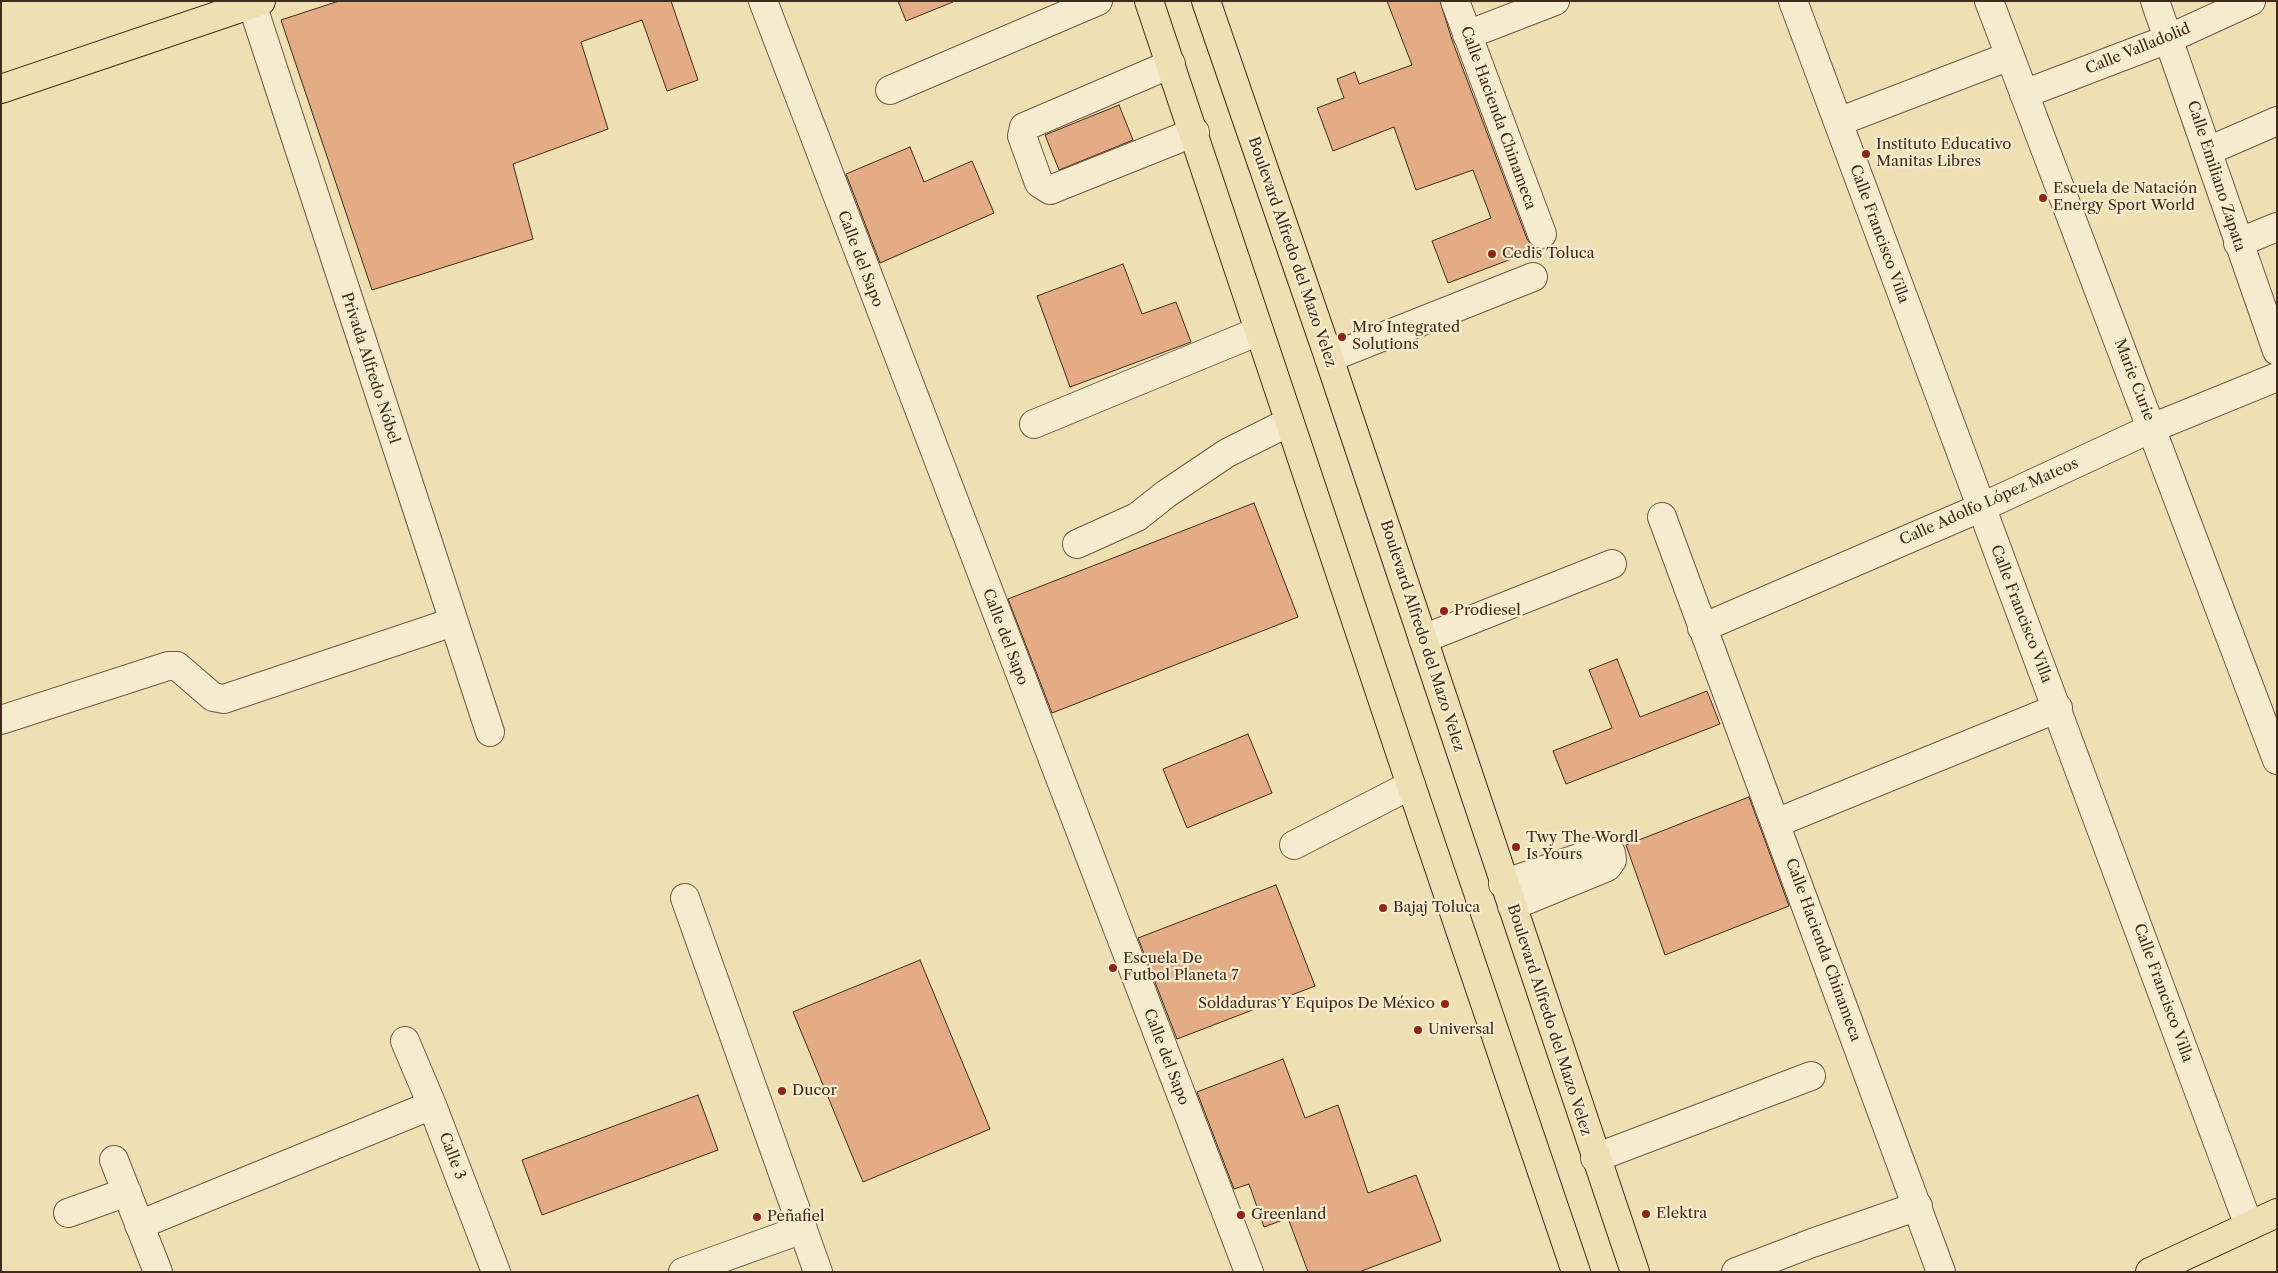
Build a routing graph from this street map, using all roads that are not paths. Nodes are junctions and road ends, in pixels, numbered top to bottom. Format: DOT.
graph roads {
  1 [pos="763,1"];
  2 [pos="1098,1"];
  3 [pos="1149,1"];
  4 [pos="1206,1"];
  5 [pos="1455,1"];
  6 [pos="1555,1"];
  7 [pos="1793,1"];
  8 [pos="1988,1"];
  9 [pos="2155,1"];
  10 [pos="2251,1"];
  11 [pos="255,2"];
  12 [pos="1468,35"];
  13 [pos="2168,39"];
  14 [pos="2010,56"];
  15 [pos="1171,64"];
  16 [pos="1,90"];
  17 [pos="890,90"];
  18 [pos="2024,94"];
  19 [pos="1838,122"];
  20 [pos="2277,122"];
  21 [pos="1194,132"];
  22 [pos="2208,151"];
  23 [pos="2277,227"];
  24 [pos="1542,234"];
  25 [pos="2238,243"];
  26 [pos="1533,278"];
  27 [pos="1259,331"];
  28 [pos="2277,351"];
  29 [pos="1329,358"];
  30 [pos="2277,377"];
  31 [pos="1289,422"];
  32 [pos="1034,424"];
  33 [pos="2152,428"];
  34 [pos="1980,508"];
  35 [pos="1662,517"];
  36 [pos="1077,544"];
  37 [pos="1612,564"];
  38 [pos="453,622"];
  39 [pos="1702,628"];
  40 [pos="1423,639"];
  41 [pos="2058,708"];
  42 [pos="1,720"];
  43 [pos="490,732"];
  44 [pos="2277,760"];
  45 [pos="1411,785"];
  46 [pos="1776,823"];
  47 [pos="1294,845"];
  48 [pos="686,898"];
  49 [pos="405,1041"];
  50 [pos="1811,1076"];
  51 [pos="432,1105"];
  52 [pos="1596,1158"];
  53 [pos="114,1160"];
  54 [pos="127,1192"];
  55 [pos="1918,1206"];
  56 [pos="68,1213"];
  57 [pos="2277,1214"];
  58 [pos="140,1225"];
  59 [pos="2249,1226"];
  60 [pos="803,1229"];
  61 [pos="158,1272"];
  62 [pos="496,1272"];
  63 [pos="684,1272"];
  64 [pos="818,1272"];
  65 [pos="1249,1272"];
  66 [pos="1576,1272"];
  67 [pos="1635,1272"];
  68 [pos="1736,1272"];
  69 [pos="1941,1272"];
  70 [pos="2150,1272"];
  1 -- 65 [label="street, Calle del Sapo"];
  2 -- 17 [label="street"];
  3 -- 15 [label="main road"];
  4 -- 29 [label="main road, Boulevard Alfredo del Mazo Velez"];
  5 -- 12 [label="street, Calle Hacienda Chinameca"];
  6 -- 12 [label="street"];
  7 -- 19 [label="street, Calle Francisco Villa"];
  8 -- 14 [label="street, Marie Curie"];
  9 -- 13 [label="street, Calle Emiliano Zapata"];
  10 -- 13 [label="street, Calle Valladolid"];
  11 -- 16 [label="main road"];
  11 -- 38 [label="street, Privada Alfredo Nóbel"];
  12 -- 24 [label="street, Calle Hacienda Chinameca"];
  13 -- 18 [label="street, Calle Valladolid"];
  13 -- 22 [label="street, Calle Emiliano Zapata"];
  14 -- 18 [label="street, Marie Curie"];
  14 -- 19 [label="street"];
  15 -- 21 [label="main road"];
  15 -- 21 [label="street"];
  18 -- 33 [label="street, Marie Curie"];
  19 -- 34 [label="street, Calle Francisco Villa"];
  20 -- 22 [label="street"];
  21 -- 27 [label="main road"];
  22 -- 25 [label="street, Calle Emiliano Zapata"];
  23 -- 25 [label="street"];
  25 -- 28 [label="street, Calle Emiliano Zapata"];
  26 -- 29 [label="street"];
  27 -- 31 [label="main road"];
  27 -- 32 [label="street"];
  29 -- 40 [label="main road, Boulevard Alfredo del Mazo Velez"];
  30 -- 33 [label="street, Calle Adolfo López Mateos"];
  31 -- 36 [label="street"];
  31 -- 45 [label="main road"];
  33 -- 34 [label="street, Calle Adolfo López Mateos"];
  33 -- 44 [label="street, Marie Curie"];
  34 -- 39 [label="street, Calle Adolfo López Mateos"];
  34 -- 41 [label="street, Calle Francisco Villa"];
  35 -- 39 [label="street, Calle Hacienda Chinameca"];
  37 -- 40 [label="street"];
  38 -- 42 [label="street"];
  38 -- 43 [label="street, Privada Alfredo Nóbel"];
  39 -- 46 [label="street, Calle Hacienda Chinameca"];
  40 -- 52 [label="main road, Boulevard Alfredo del Mazo Velez"];
  41 -- 46 [label="street"];
  41 -- 59 [label="street, Calle Francisco Villa"];
  45 -- 47 [label="street"];
  45 -- 66 [label="main road"];
  46 -- 55 [label="street, Calle Hacienda Chinameca"];
  48 -- 60 [label="street"];
  49 -- 51 [label="street, Calle 3"];
  50 -- 52 [label="street"];
  51 -- 58 [label="street"];
  51 -- 62 [label="street, Calle 3"];
  52 -- 67 [label="main road, Boulevard Alfredo del Mazo Velez"];
  53 -- 54 [label="street"];
  54 -- 56 [label="street"];
  54 -- 58 [label="street"];
  55 -- 68 [label="street"];
  55 -- 69 [label="street, Calle Hacienda Chinameca"];
  57 -- 59 [label="main road"];
  58 -- 61 [label="street"];
  59 -- 70 [label="main road"];
  60 -- 63 [label="street"];
  60 -- 64 [label="street"];
}
